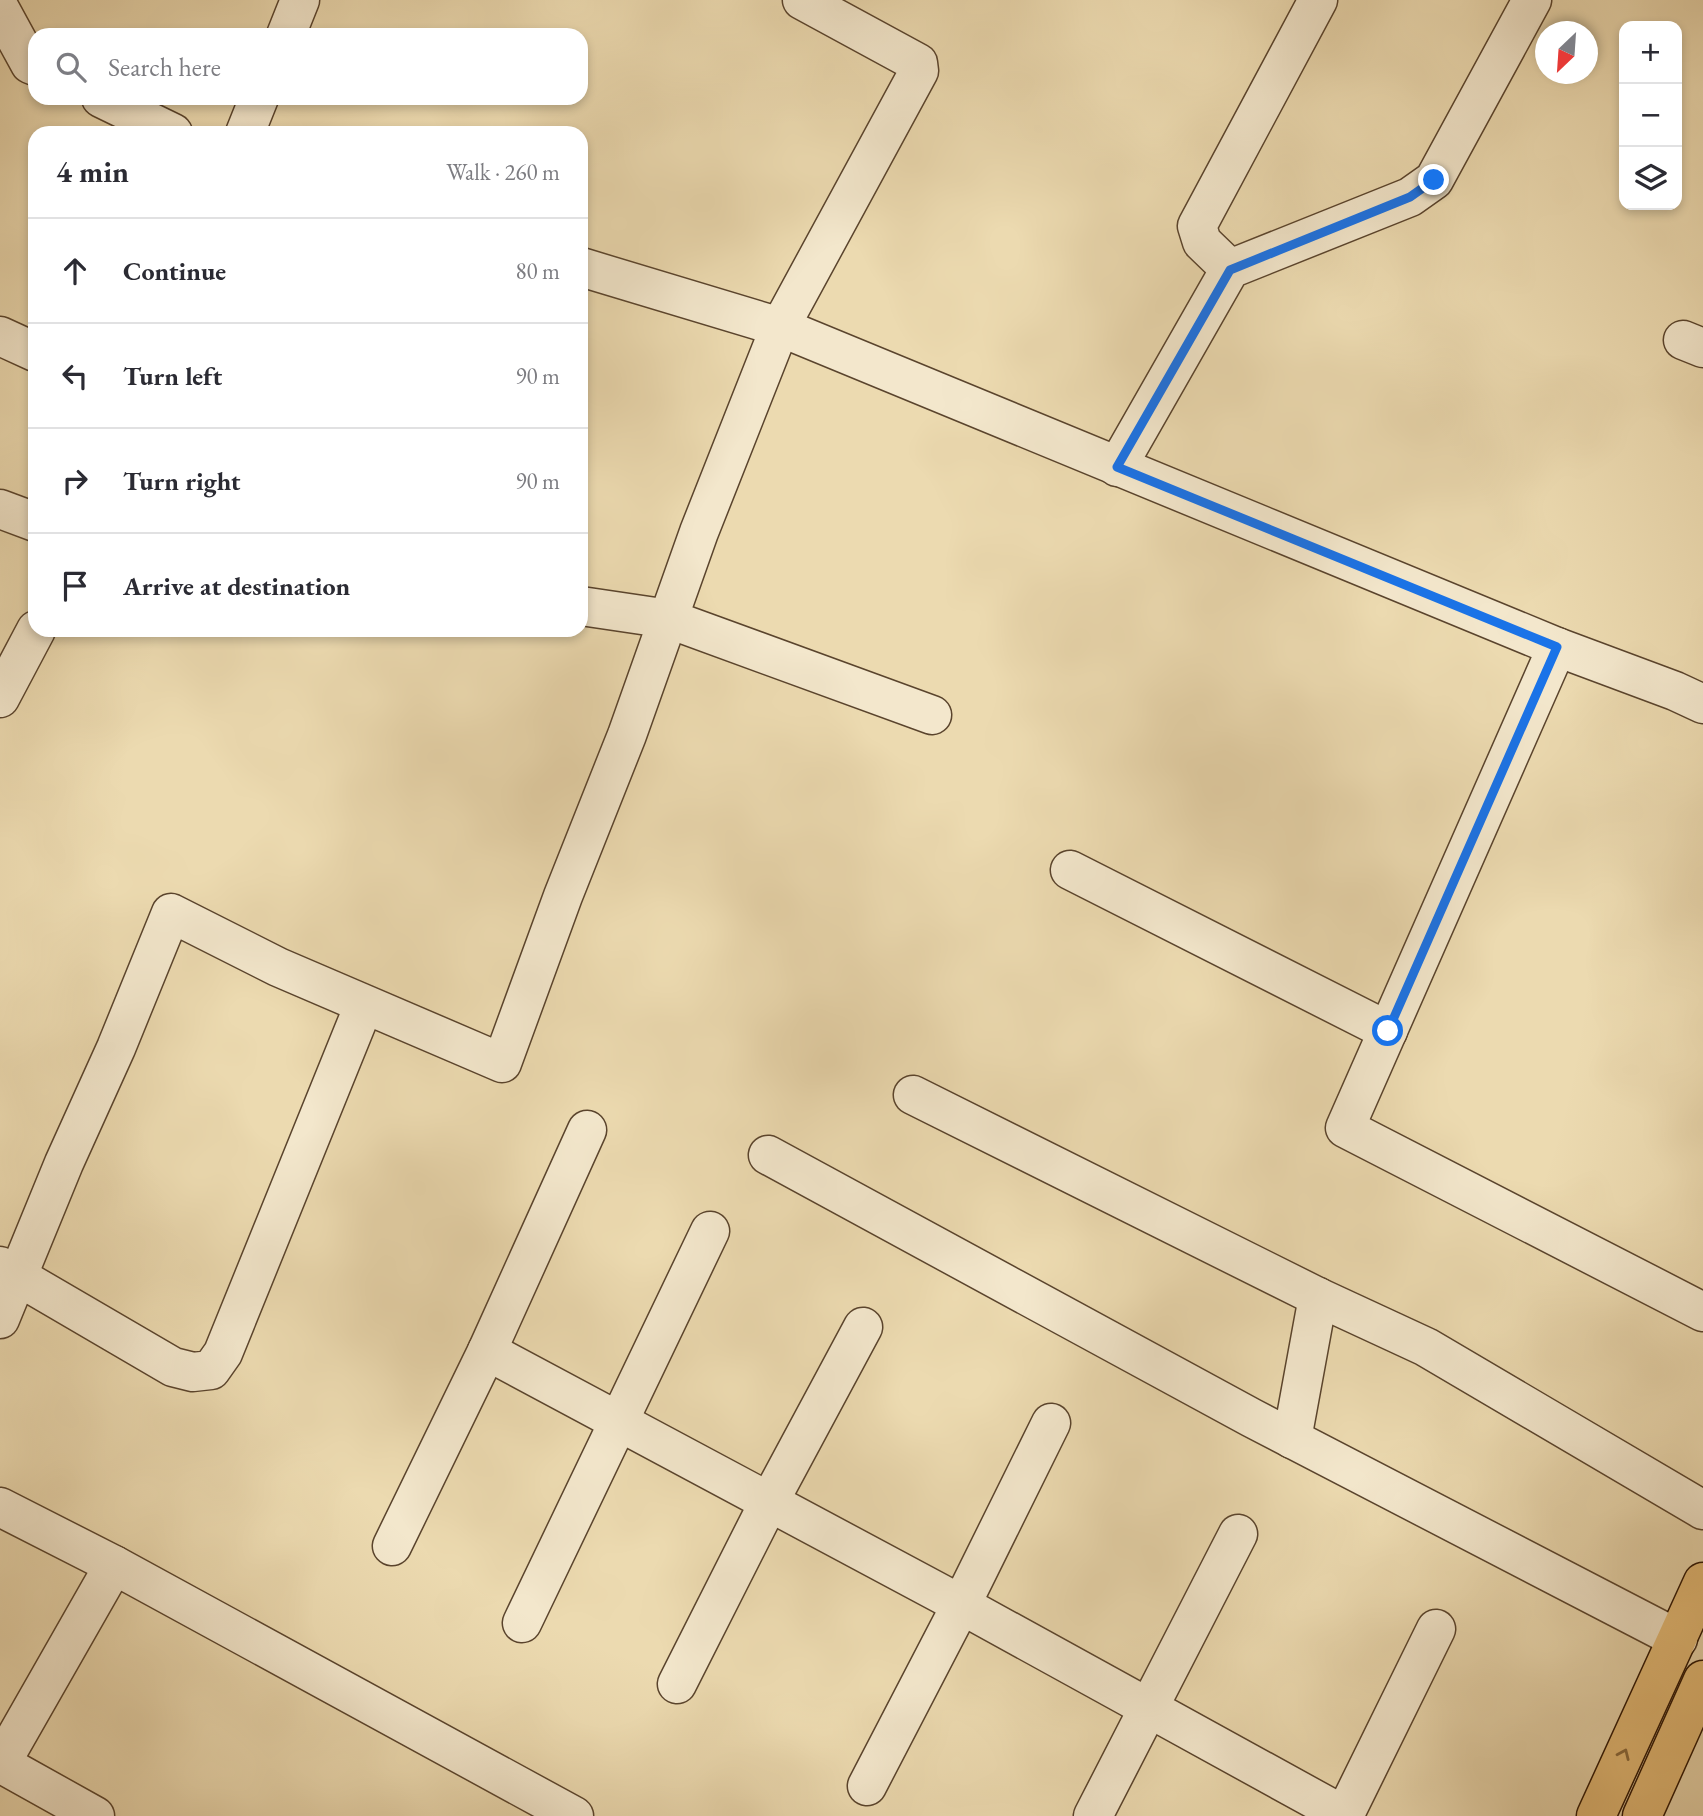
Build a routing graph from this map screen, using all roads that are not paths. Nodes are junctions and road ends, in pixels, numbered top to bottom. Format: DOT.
graph roads {
  1 [pos="300,0"];
  2 [pos="803,0"];
  3 [pos="1318,0"];
  4 [pos="1532,0"];
  5 [pos="0,9"];
  6 [pos="289,28"];
  7 [pos="28,60"];
  8 [pos="115,105"];
  9 [pos="256,105"];
  10 [pos="159,126"];
  11 [pos="248,126"];
  12 [pos="588,269"];
  13 [pos="1230,270"];
  14 [pos="779,327"];
  15 [pos="0,336"];
  16 [pos="28,349"];
  17 [pos="1117,467"];
  18 [pos="0,509"];
  19 [pos="28,519"];
  20 [pos="588,607"];
  21 [pos="669,619"];
  22 [pos="32,637"];
  23 [pos="1557,647"];
  24 [pos="0,698"];
  25 [pos="1703,704"];
  26 [pos="932,715"];
  27 [pos="1070,870"];
  28 [pos="364,1005"];
  29 [pos="1388,1031"];
  30 [pos="913,1095"];
  31 [pos="587,1130"];
  32 [pos="768,1155"];
  33 [pos="710,1231"];
  34 [pos="10,1271"];
  35 [pos="1318,1297"];
  36 [pos="1703,1312"];
  37 [pos="0,1319"];
  38 [pos="863,1327"];
  39 [pos="487,1351"];
  40 [pos="620,1422"];
  41 [pos="1051,1423"];
  42 [pos="1292,1439"];
  43 [pos="769,1502"];
  44 [pos="0,1507"];
  45 [pos="1703,1510"];
  46 [pos="1238,1534"];
  47 [pos="392,1546"];
  48 [pos="114,1565"];
  49 [pos="1703,1582"];
  50 [pos="961,1605"];
  51 [pos="522,1623"];
  52 [pos="1436,1629"];
  53 [pos="1678,1639"];
  54 [pos="1703,1680"];
  55 [pos="677,1684"];
  56 [pos="1150,1708"];
  57 [pos="1643,1715"];
  58 [pos="1692,1739"];
  59 [pos="1,1763"];
  60 [pos="867,1786"];
  61 [pos="95,1816"];
  62 [pos="574,1816"];
  63 [pos="1093,1816"];
  64 [pos="1344,1816"];
  65 [pos="1596,1816"];
  66 [pos="1642,1816"];
  1 -- 6 [label="street"];
  2 -- 14 [label="street"];
  3 -- 13 [label="street"];
  4 -- 13 [label="street"];
  5 -- 7 [label="street"];
  8 -- 10 [label="street"];
  9 -- 11 [label="street"];
  12 -- 14 [label="street"];
  13 -- 17 [label="street"];
  14 -- 17 [label="street"];
  14 -- 21 [label="street"];
  15 -- 16 [label="street"];
  17 -- 23 [label="street"];
  18 -- 19 [label="street"];
  20 -- 21 [label="street"];
  21 -- 26 [label="street"];
  21 -- 28 [label="street"];
  22 -- 24 [label="street"];
  23 -- 25 [label="street"];
  23 -- 29 [label="street"];
  27 -- 29 [label="street"];
  28 -- 34 [label="street"];
  28 -- 34 [label="street"];
  29 -- 36 [label="street"];
  30 -- 35 [label="street"];
  31 -- 39 [label="street"];
  32 -- 42 [label="street"];
  33 -- 40 [label="street"];
  34 -- 37 [label="street"];
  35 -- 42 [label="street"];
  35 -- 45 [label="street"];
  38 -- 43 [label="street"];
  39 -- 40 [label="street"];
  39 -- 47 [label="street"];
  40 -- 43 [label="street"];
  40 -- 51 [label="street"];
  41 -- 50 [label="street"];
  42 -- 53 [label="street"];
  43 -- 50 [label="street"];
  43 -- 55 [label="street"];
  44 -- 48 [label="street"];
  46 -- 56 [label="street"];
  48 -- 59 [label="street"];
  48 -- 62 [label="street"];
  49 -- 53 [label="main road"];
  50 -- 56 [label="street"];
  50 -- 60 [label="street"];
  52 -- 64 [label="street"];
  53 -- 57 [label="main road"];
  54 -- 58 [label="main road"];
  56 -- 63 [label="street"];
  56 -- 64 [label="street"];
  57 -- 58 [label="main road"];
  65 -- 57 [label="main road, one-way"];
  58 -- 66 [label="main road"];
  59 -- 61 [label="street"];
}
